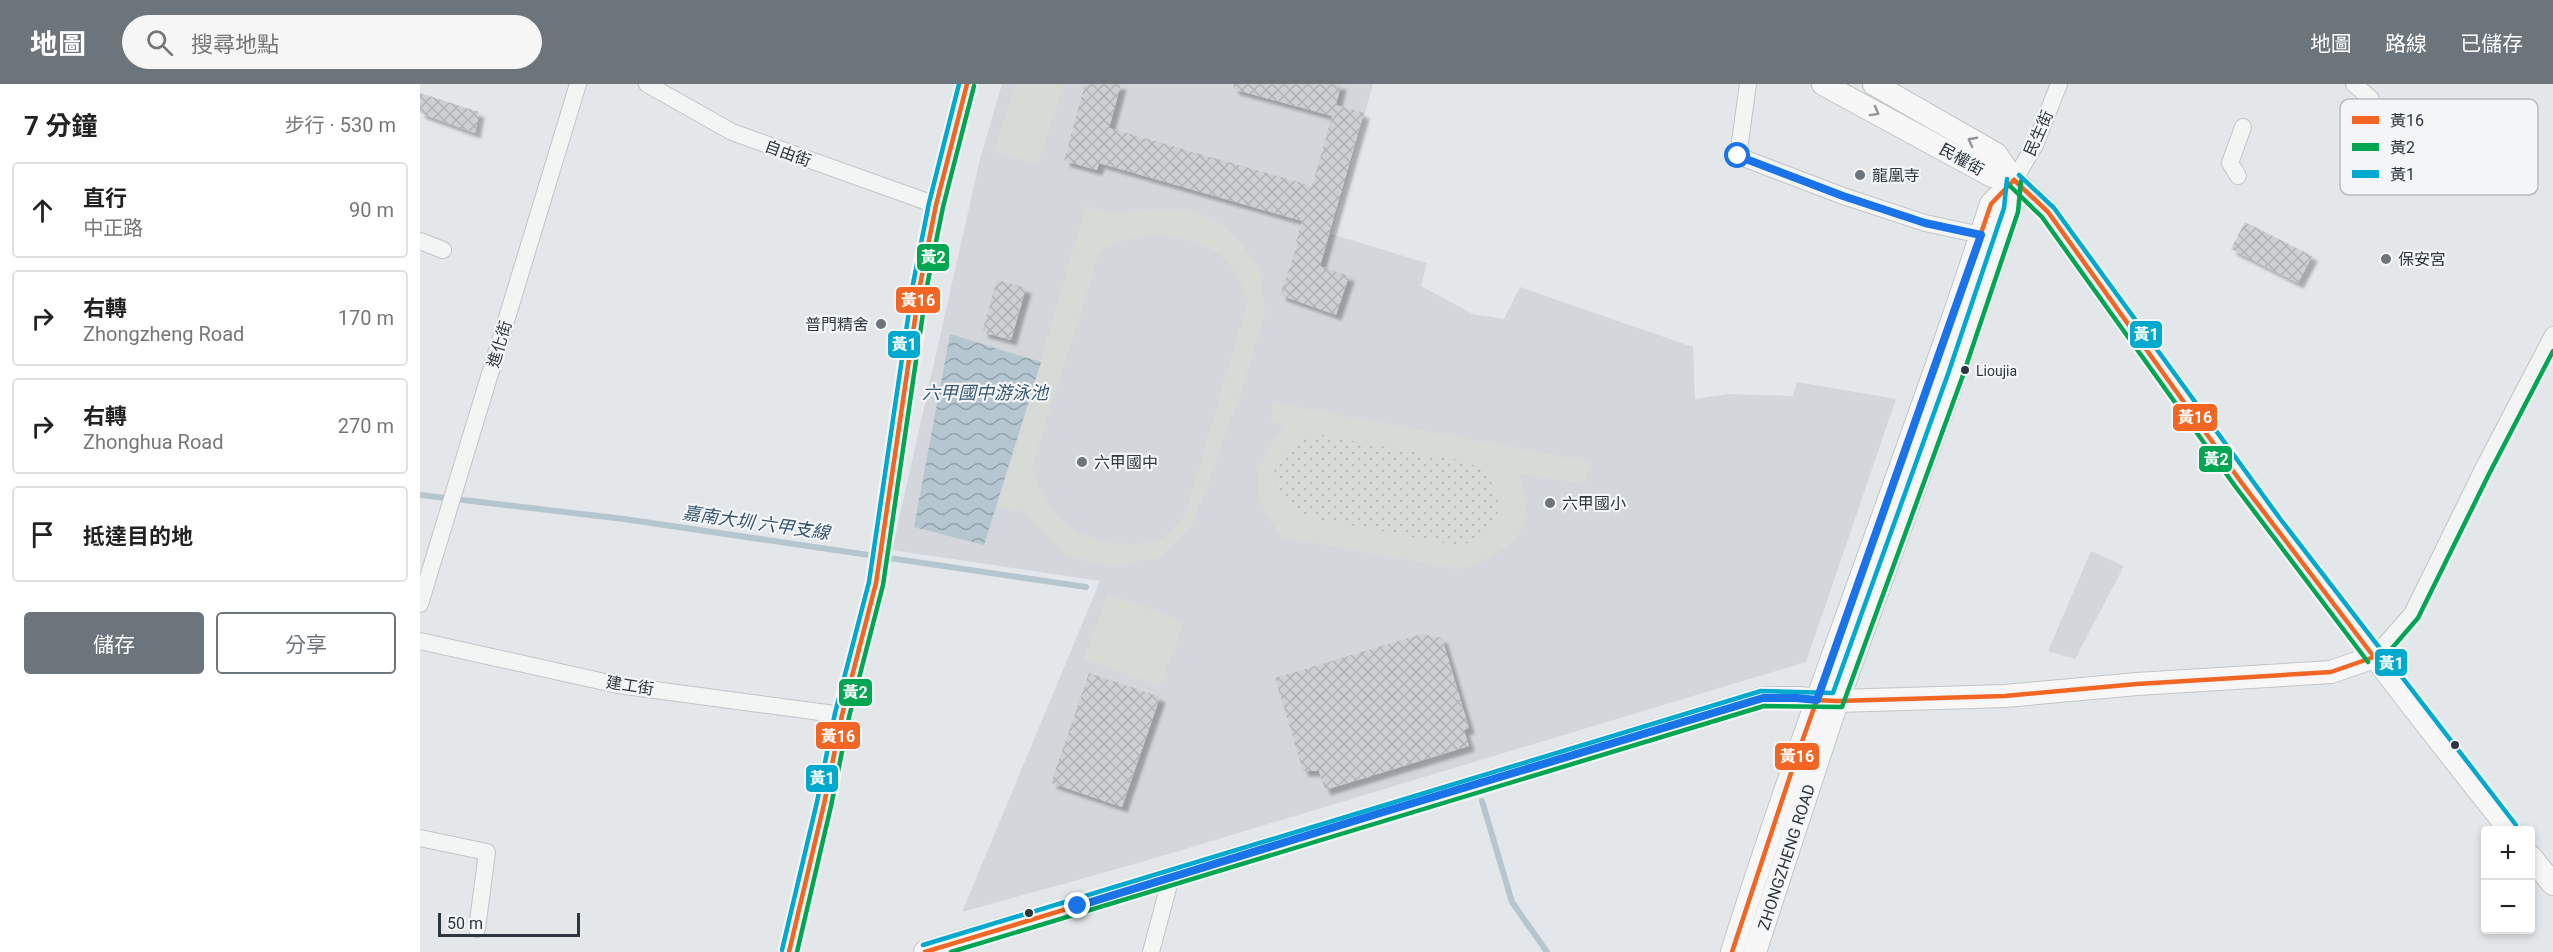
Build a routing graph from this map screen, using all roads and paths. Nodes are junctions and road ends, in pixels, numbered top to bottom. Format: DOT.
graph roads {
  1 [pos="578,84"];
  2 [pos="647,84"];
  3 [pos="967,84"];
  4 [pos="1748,84"];
  5 [pos="1823,84"];
  6 [pos="1874,84"];
  7 [pos="2059,84"];
  8 [pos="2354,84"];
  9 [pos="2371,99"];
  10 [pos="2242,127"];
  11 [pos="2238,176"];
  12 [pos="2014,180"];
  13 [pos="936,205"];
  14 [pos="1981,235"];
  15 [pos="420,241"];
  16 [pos="443,250"];
  17 [pos="2553,335"];
  18 [pos="420,604"];
  19 [pos="420,642"];
  20 [pos="2374,657"];
  21 [pos="1828,701"];
  22 [pos="842,715"];
  23 [pos="2506,826"];
  24 [pos="420,838"];
  25 [pos="2535,862"];
  26 [pos="1171,877"];
  27 [pos="2553,884"];
  28 [pos="477,929"];
  29 [pos="789,952"];
  30 [pos="924,952"];
  31 [pos="1151,952"];
  32 [pos="1732,952"];
  33 [pos="1755,952"];
  1 -- 18 [label="street, 進化街"];
  2 -- 13 [label="street, 自由街"];
  3 -- 13 [label="street"];
  4 -- 14 [label="street"];
  5 -- 12 [label="street, 民權街, one-way"];
  12 -- 6 [label="street, 民權街, one-way"];
  7 -- 12 [label="street, 民生街"];
  8 -- 9 [label="street"];
  10 -- 11 [label="street"];
  12 -- 14 [label="street, ZHONGZHENG ROAD"];
  12 -- 20 [label="street"];
  12 -- 21 [label="street, ZHONGZHENG ROAD"];
  13 -- 22 [label="street"];
  14 -- 21 [label="street, ZHONGZHENG ROAD"];
  15 -- 16 [label="street"];
  17 -- 20 [label="street"];
  19 -- 22 [label="street, 建工街"];
  20 -- 21 [label="street"];
  20 -- 23 [label="street"];
  21 -- 26 [label="street"];
  21 -- 32 [label="street, ZHONGZHENG ROAD"];
  21 -- 33 [label="street, ZHONGZHENG ROAD"];
  22 -- 29 [label="street"];
  24 -- 28 [label="street"];
  25 -- 27 [label="street"];
  26 -- 30 [label="street"];
  26 -- 31 [label="street"];
}
